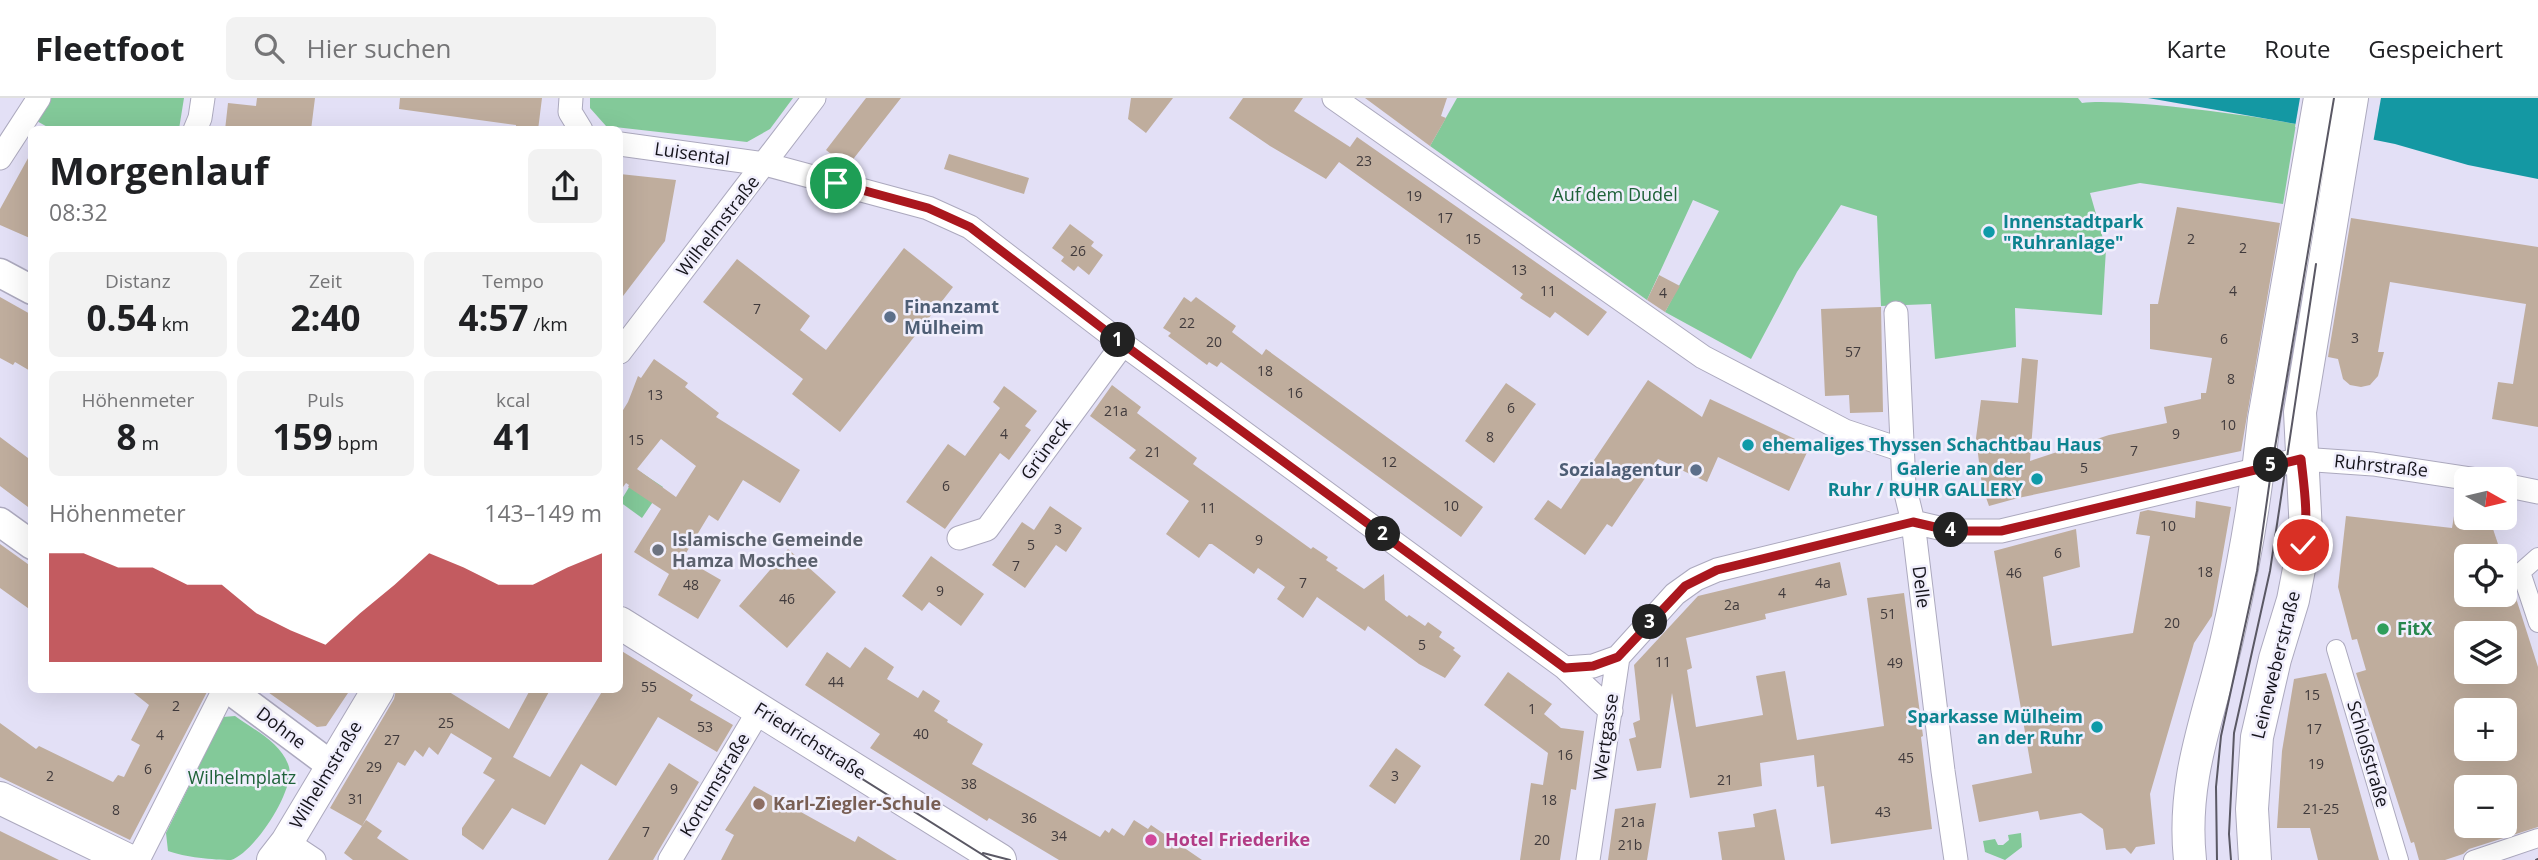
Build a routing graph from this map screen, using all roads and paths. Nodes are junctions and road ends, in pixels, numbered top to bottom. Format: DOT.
graph roads {
  1 [pos="39,98"];
  2 [pos="203,98"];
  3 [pos="571,98"];
  4 [pos="814,98"];
  5 [pos="1334,98"];
  6 [pos="2320,98"];
  7 [pos="2352,98"];
  8 [pos="197,126"];
  9 [pos="579,126"];
  10 [pos="623,144"];
  11 [pos="0,158"];
  12 [pos="765,164"];
  13 [pos="2308,225"];
  14 [pos="0,273"];
  15 [pos="28,288"];
  16 [pos="1896,313"];
  17 [pos="1123,344"];
  18 [pos="623,348"];
  19 [pos="1902,450"];
  20 [pos="2301,459"];
  21 [pos="2259,468"];
  22 [pos="2454,476"];
  23 [pos="2517,488"];
  24 [pos="2538,492"];
  25 [pos="0,522"];
  26 [pos="1913,522"];
  27 [pos="959,538"];
  28 [pos="28,542"];
  29 [pos="2538,557"];
  30 [pos="2538,622"];
  31 [pos="623,625"];
  32 [pos="2336,649"];
  33 [pos="1618,657"];
  34 [pos="1565,668"];
  35 [pos="222,693"];
  36 [pos="234,693"];
  37 [pos="376,693"];
  38 [pos="760,709"];
  39 [pos="1611,711"];
  40 [pos="332,766"];
  41 [pos="0,798"];
  42 [pos="2538,838"];
  43 [pos="280,851"];
  44 [pos="128,860"];
  45 [pos="138,860"];
  46 [pos="314,860"];
  47 [pos="670,860"];
  48 [pos="1000,860"];
  49 [pos="1588,860"];
  50 [pos="1956,860"];
  51 [pos="2190,860"];
  52 [pos="2255,860"];
  53 [pos="2399,860"];
  54 [pos="2473,860"];
  1 -- 11 [label="street"];
  2 -- 8 [label="street"];
  3 -- 9 [label="street"];
  4 -- 12 [label="street, Wilhelmstraße"];
  5 -- 19 [label="street"];
  6 -- 13 [label="main road"];
  7 -- 13 [label="main road"];
  10 -- 12 [label="street, Luisental"];
  12 -- 17 [label="street, Luisental"];
  12 -- 18 [label="street, Wilhelmstraße"];
  13 -- 20 [label="main road, Leineweberstraße"];
  13 -- 21 [label="main road"];
  14 -- 15 [label="street"];
  16 -- 19 [label="street, Delle"];
  17 -- 27 [label="street, Grüneck"];
  17 -- 34 [label="street, Luisental"];
  19 -- 26 [label="street, Delle"];
  20 -- 21 [label="street, Ruhrstraße"];
  20 -- 22 [label="street, Ruhrstraße"];
  20 -- 52 [label="main road, Leineweberstraße"];
  21 -- 26 [label="street, Ruhrstraße"];
  21 -- 51 [label="main road"];
  23 -- 24 [label="street"];
  25 -- 28 [label="street"];
  26 -- 33 [label="street, Ruhrstraße"];
  26 -- 50 [label="street, Delle"];
  29 -- 30 [label="street"];
  31 -- 38 [label="main road, Friedrichstraße"];
  32 -- 53 [label="street, Schloßstraße"];
  33 -- 34 [label="street"];
  33 -- 39 [label="street, Wertgasse"];
  34 -- 39 [label="street, Luisental"];
  35 -- 45 [label="street"];
  36 -- 40 [label="street, Dohne"];
  37 -- 40 [label="main road, Wilhelmstraße"];
  38 -- 47 [label="street, Kortumstraße"];
  38 -- 48 [label="main road, Friedrichstraße"];
  39 -- 49 [label="street, Wertgasse"];
  40 -- 43 [label="main road, Wilhelmstraße"];
  41 -- 44 [label="main road"];
  42 -- 54 [label="street"];
  43 -- 46 [label="street"];
}
